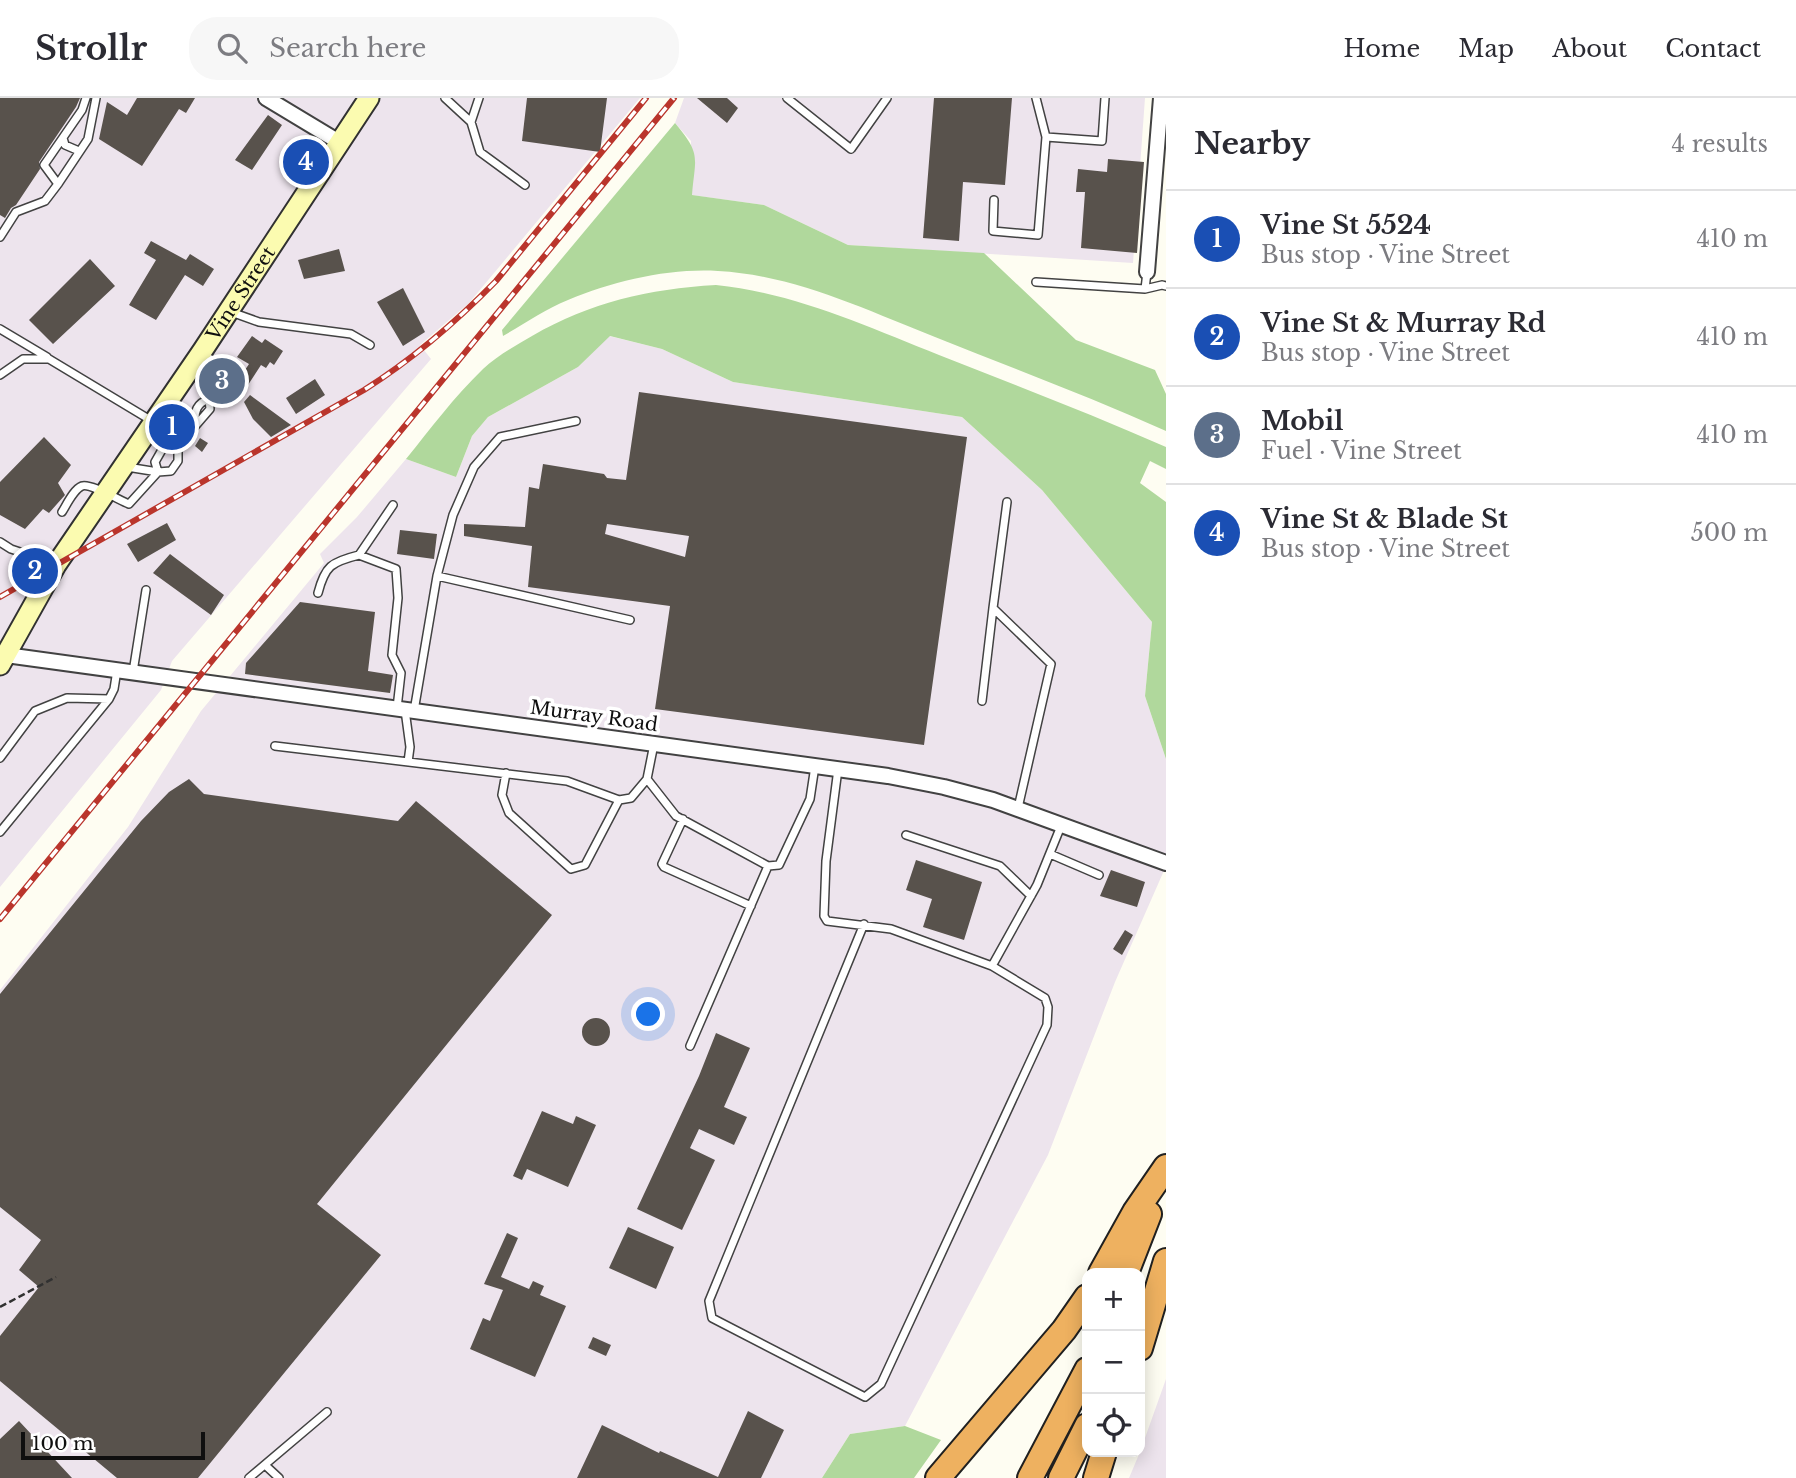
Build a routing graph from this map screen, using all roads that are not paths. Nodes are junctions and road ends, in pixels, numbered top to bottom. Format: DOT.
graph roads {
  1 [pos="86,98"];
  2 [pos="96,98"];
  3 [pos="266,98"];
  4 [pos="369,98"];
  5 [pos="445,98"];
  6 [pos="479,98"];
  7 [pos="788,98"];
  8 [pos="887,98"];
  9 [pos="1036,98"];
  10 [pos="1105,98"];
  11 [pos="1161,98"];
  12 [pos="471,122"];
  13 [pos="1046,136"];
  14 [pos="63,138"];
  15 [pos="339,142"];
  16 [pos="79,151"];
  17 [pos="58,184"];
  18 [pos="525,185"];
  19 [pos="994,200"];
  20 [pos="0,237"];
  21 [pos="1147,272"];
  22 [pos="1036,282"];
  23 [pos="1166,286"];
  24 [pos="1145,289"];
  25 [pos="227,311"];
  26 [pos="0,329"];
  27 [pos="370,345"];
  28 [pos="203,350"];
  29 [pos="49,359"];
  30 [pos="0,366"];
  31 [pos="9,369"];
  32 [pos="0,375"];
  33 [pos="164,415"];
  34 [pos="576,421"];
  35 [pos="183,422"];
  36 [pos="194,426"];
  37 [pos="171,432"];
  38 [pos="178,446"];
  39 [pos="163,448"];
  40 [pos="124,467"];
  41 [pos="158,472"];
  42 [pos="106,494"];
  43 [pos="1007,502"];
  44 [pos="393,505"];
  45 [pos="62,512"];
  46 [pos="0,542"];
  47 [pos="359,555"];
  48 [pos="56,565"];
  49 [pos="437,576"];
  50 [pos="146,590"];
  51 [pos="318,593"];
  52 [pos="993,608"];
  53 [pos="631,620"];
  54 [pos="3,660"];
  55 [pos="117,670"];
  56 [pos="133,672"];
  57 [pos="109,699"];
  58 [pos="982,701"];
  59 [pos="405,710"];
  60 [pos="654,744"];
  61 [pos="275,746"];
  62 [pos="0,758"];
  63 [pos="408,762"];
  64 [pos="816,766"];
  65 [pos="838,769"];
  66 [pos="506,773"];
  67 [pos="646,779"];
  68 [pos="619,800"];
  69 [pos="1018,808"];
  70 [pos="683,819"];
  71 [pos="1062,824"];
  72 [pos="0,832"];
  73 [pos="906,835"];
  74 [pos="1049,854"];
  75 [pos="1166,863"];
  76 [pos="768,866"];
  77 [pos="1099,874"];
  78 [pos="1031,896"];
  79 [pos="751,906"];
  80 [pos="864,924"];
  81 [pos="992,966"];
  82 [pos="690,1046"];
  83 [pos="1166,1169"];
  84 [pos="1166,1260"];
  85 [pos="1104,1268"];
  86 [pos="1128,1268"];
  87 [pos="1082,1304"];
  88 [pos="1145,1304"];
  89 [pos="1145,1331"];
  90 [pos="1082,1379"];
  91 [pos="327,1412"];
  92 [pos="1082,1436"];
  93 [pos="1102,1457"];
  94 [pos="265,1465"];
  95 [pos="249,1478"];
  96 [pos="279,1478"];
  97 [pos="938,1478"];
  98 [pos="1030,1478"];
  99 [pos="1061,1478"];
  100 [pos="1096,1478"];
  1 -- 14 [label="lane"];
  2 -- 16 [label="lane"];
  3 -- 15 [label="street"];
  4 -- 15 [label="main road, Vine Street"];
  5 -- 12 [label="lane"];
  6 -- 12 [label="lane"];
  7 -- 8 [label="lane"];
  9 -- 13 [label="lane"];
  10 -- 13 [label="lane"];
  11 -- 21 [label="street"];
  12 -- 18 [label="lane"];
  13 -- 19 [label="lane"];
  14 -- 16 [label="lane"];
  14 -- 17 [label="lane"];
  15 -- 25 [label="main road, Vine Street"];
  16 -- 17 [label="lane"];
  17 -- 20 [label="lane"];
  21 -- 24 [label="lane"];
  22 -- 24 [label="lane"];
  23 -- 24 [label="lane"];
  25 -- 27 [label="lane"];
  25 -- 28 [label="main road, Vine Street"];
  26 -- 29 [label="lane"];
  28 -- 33 [label="main road, Vine Street"];
  28 -- 36 [label="lane"];
  29 -- 31 [label="lane"];
  29 -- 33 [label="lane"];
  30 -- 31 [label="lane"];
  31 -- 32 [label="lane"];
  33 -- 35 [label="lane"];
  33 -- 37 [label="lane"];
  33 -- 40 [label="main road, Vine Street"];
  34 -- 49 [label="lane"];
  35 -- 36 [label="lane"];
  35 -- 37 [label="lane"];
  36 -- 38 [label="lane"];
  37 -- 39 [label="lane"];
  38 -- 39 [label="lane"];
  38 -- 41 [label="lane"];
  39 -- 41 [label="lane"];
  40 -- 41 [label="lane"];
  40 -- 42 [label="main road, Vine Street"];
  41 -- 42 [label="lane"];
  42 -- 45 [label="lane"];
  42 -- 48 [label="main road, Vine Street"];
  43 -- 52 [label="lane"];
  44 -- 47 [label="lane"];
  46 -- 48 [label="lane"];
  47 -- 51 [label="lane"];
  47 -- 59 [label="lane"];
  48 -- 54 [label="main road, Vine Street"];
  49 -- 53 [label="lane"];
  49 -- 59 [label="lane"];
  50 -- 56 [label="lane"];
  52 -- 58 [label="lane"];
  52 -- 69 [label="lane"];
  54 -- 55 [label="street, Murray Road"];
  55 -- 56 [label="street, Murray Road"];
  55 -- 57 [label="lane"];
  56 -- 59 [label="street, Murray Road"];
  57 -- 62 [label="lane"];
  57 -- 72 [label="lane"];
  59 -- 60 [label="street, Murray Road"];
  59 -- 63 [label="lane"];
  60 -- 64 [label="street, Murray Road"];
  60 -- 67 [label="lane"];
  61 -- 63 [label="lane"];
  63 -- 66 [label="lane"];
  64 -- 65 [label="street, Murray Road"];
  64 -- 76 [label="lane"];
  65 -- 69 [label="street, Murray Road"];
  65 -- 80 [label="lane"];
  66 -- 68 [label="lane"];
  66 -- 68 [label="lane"];
  67 -- 68 [label="lane"];
  67 -- 70 [label="lane"];
  69 -- 71 [label="street, Murray Road"];
  70 -- 76 [label="lane"];
  70 -- 79 [label="lane"];
  71 -- 74 [label="lane"];
  71 -- 75 [label="street, Murray Road"];
  73 -- 78 [label="lane"];
  74 -- 77 [label="lane"];
  74 -- 78 [label="lane"];
  76 -- 79 [label="lane"];
  78 -- 81 [label="lane"];
  79 -- 82 [label="lane"];
  80 -- 81 [label="lane"];
  80 -- 81 [label="lane"];
  83 -- 85 [label="highway"];
  83 -- 86 [label="highway"];
  84 -- 88 [label="highway"];
  84 -- 89 [label="highway"];
  87 -- 97 [label="highway"];
  90 -- 98 [label="highway"];
  91 -- 94 [label="lane"];
  92 -- 99 [label="highway"];
  93 -- 100 [label="highway"];
  94 -- 95 [label="lane"];
  94 -- 96 [label="lane"];
}
